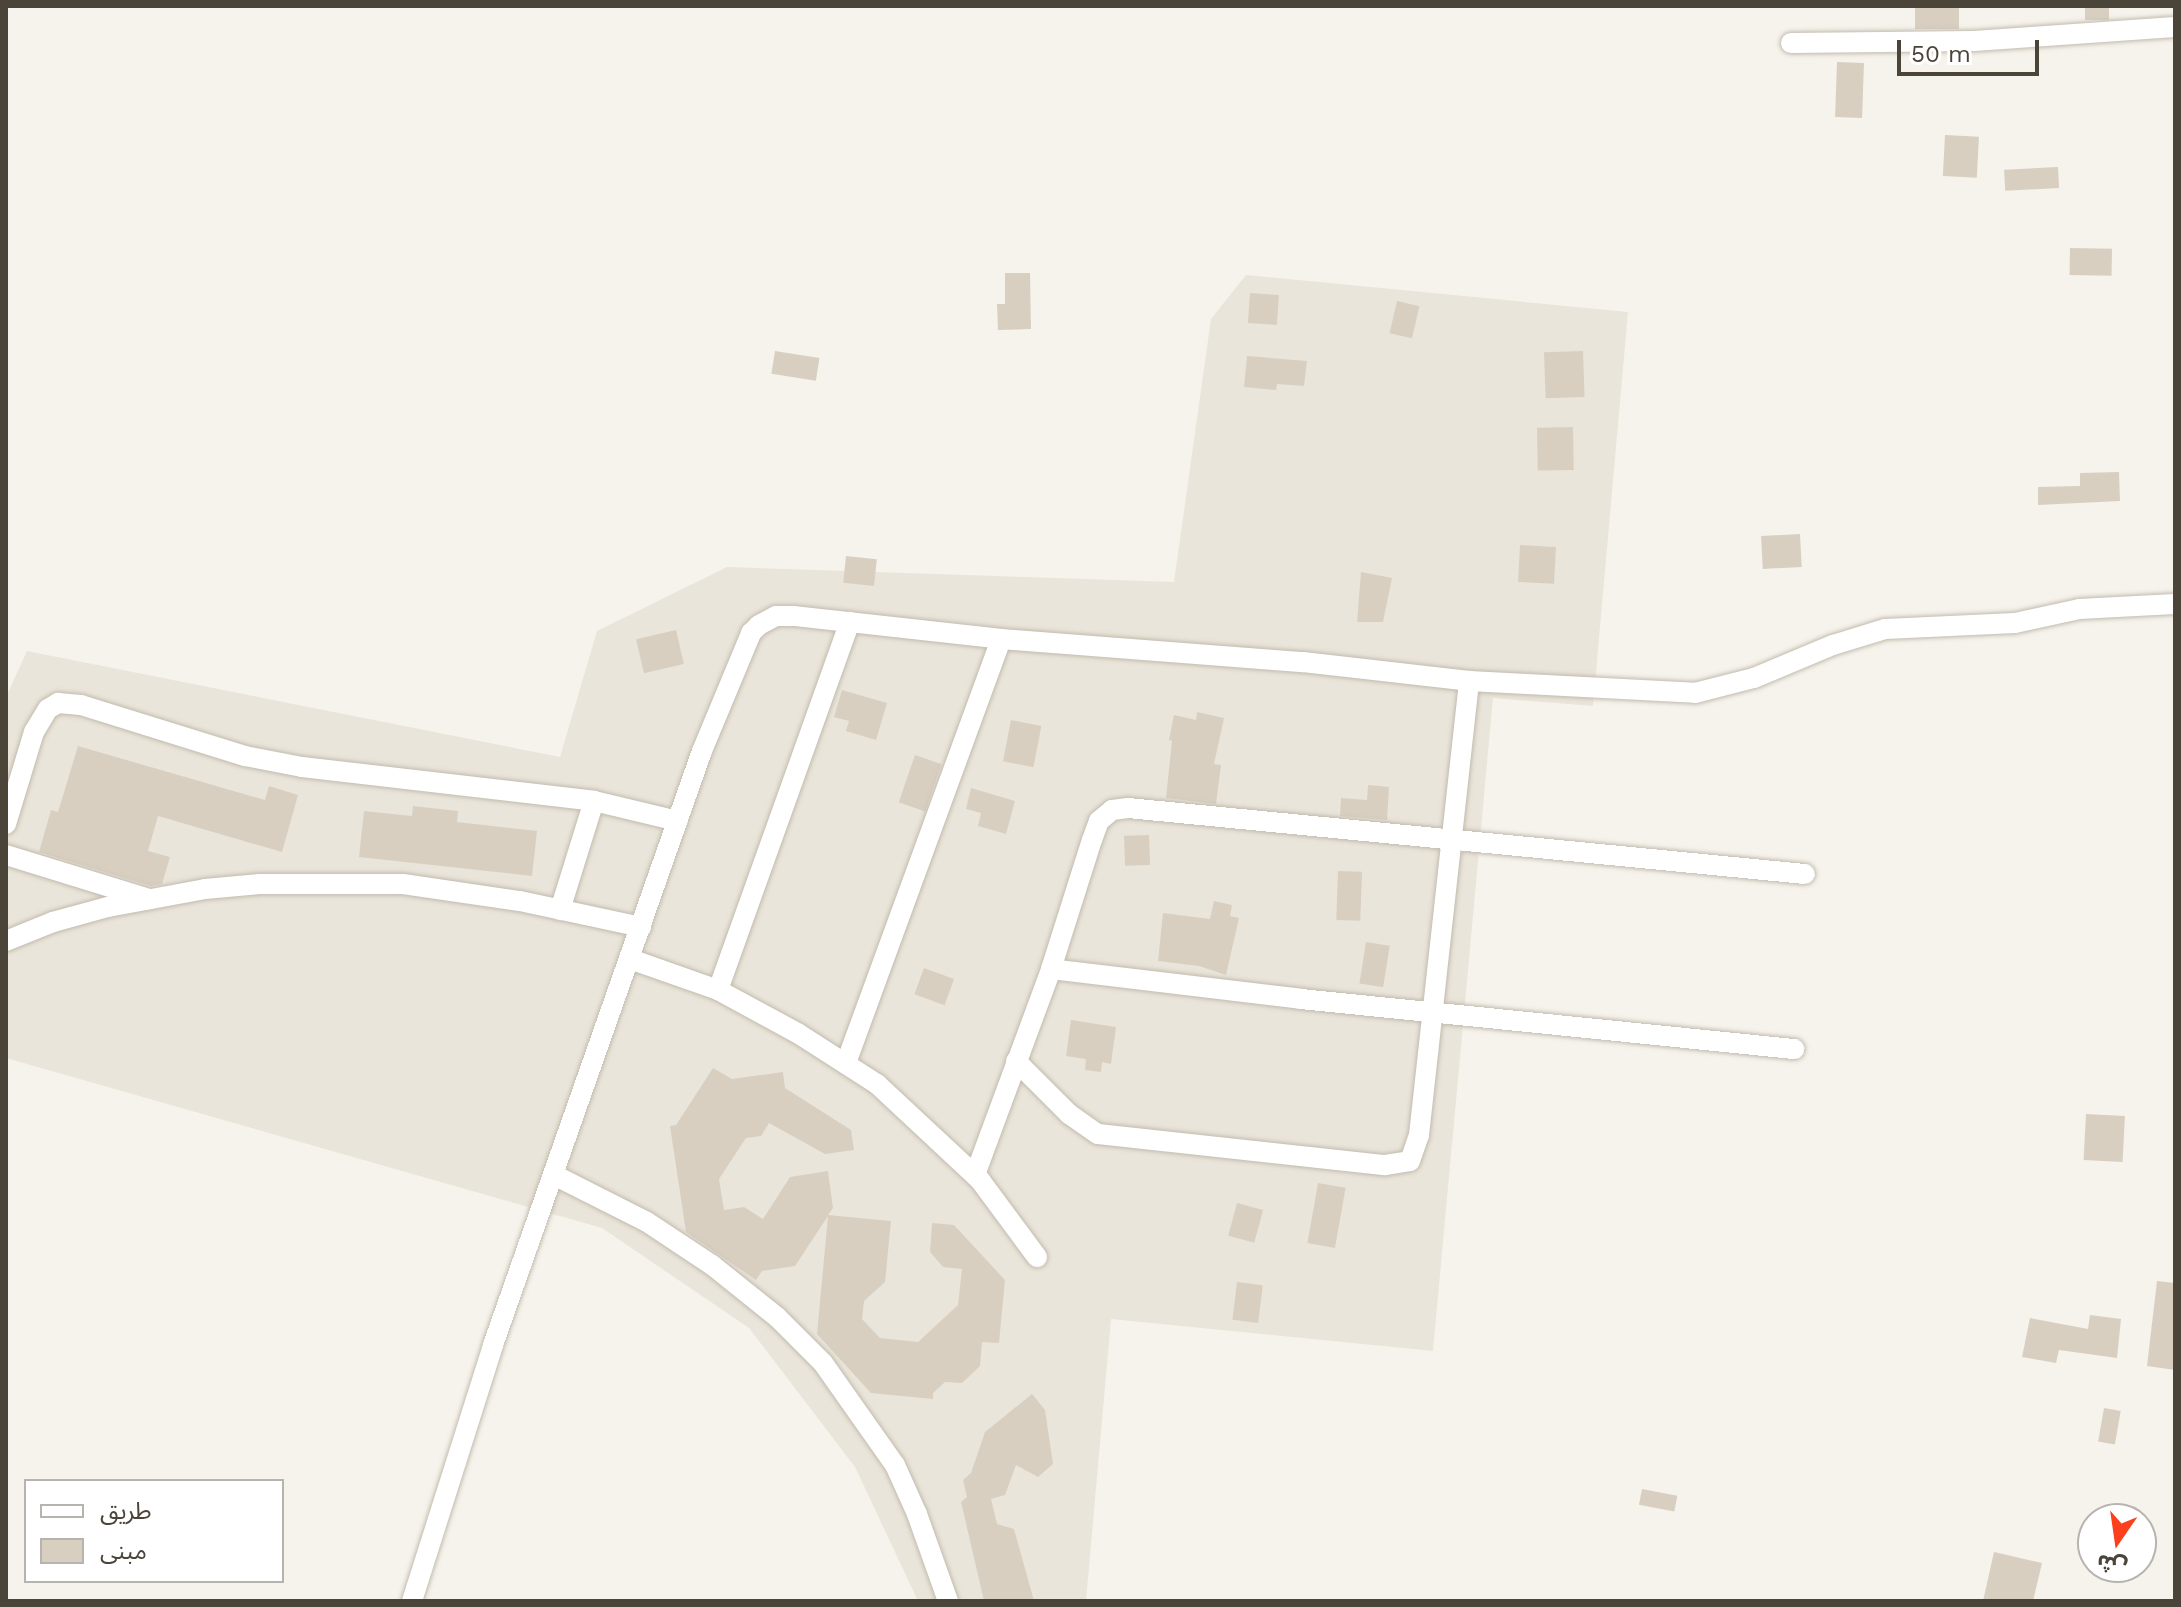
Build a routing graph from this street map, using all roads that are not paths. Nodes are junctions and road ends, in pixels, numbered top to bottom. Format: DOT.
graph roads {
  1 [pos="2175,27"];
  2 [pos="1791,43"];
  3 [pos="2175,604"];
  4 [pos="850,622"];
  5 [pos="1001,639"];
  6 [pos="1469,681"];
  7 [pos="594,801"];
  8 [pos="678,821"];
  9 [pos="6,824"];
  10 [pos="1453,839"];
  11 [pos="6,855"];
  12 [pos="1805,874"];
  13 [pos="153,900"];
  14 [pos="560,910"];
  15 [pos="641,927"];
  16 [pos="6,941"];
  17 [pos="630,959"];
  18 [pos="1051,969"];
  19 [pos="718,990"];
  20 [pos="1433,1010"];
  21 [pos="1794,1049"];
  22 [pos="1016,1061"];
  23 [pos="846,1063"];
  24 [pos="554,1175"];
  25 [pos="975,1175"];
  26 [pos="1037,1257"];
  27 [pos="412,1601"];
  28 [pos="948,1601"];
  1 -- 2 [label="street"];
  3 -- 6 [label="street"];
  4 -- 5 [label="street"];
  4 -- 8 [label="street"];
  4 -- 19 [label="street"];
  5 -- 6 [label="street"];
  5 -- 23 [label="street"];
  6 -- 10 [label="street"];
  7 -- 8 [label="street"];
  7 -- 9 [label="street"];
  7 -- 14 [label="street"];
  8 -- 15 [label="street"];
  10 -- 12 [label="street"];
  10 -- 18 [label="street"];
  10 -- 20 [label="street"];
  11 -- 13 [label="street"];
  13 -- 14 [label="street"];
  13 -- 16 [label="street"];
  14 -- 15 [label="street"];
  15 -- 17 [label="street"];
  17 -- 19 [label="street"];
  17 -- 24 [label="street"];
  18 -- 20 [label="street"];
  18 -- 22 [label="street"];
  19 -- 23 [label="street"];
  20 -- 21 [label="street"];
  20 -- 22 [label="street"];
  22 -- 25 [label="street"];
  23 -- 25 [label="street"];
  24 -- 27 [label="street"];
  24 -- 28 [label="street"];
  25 -- 26 [label="street"];
}
